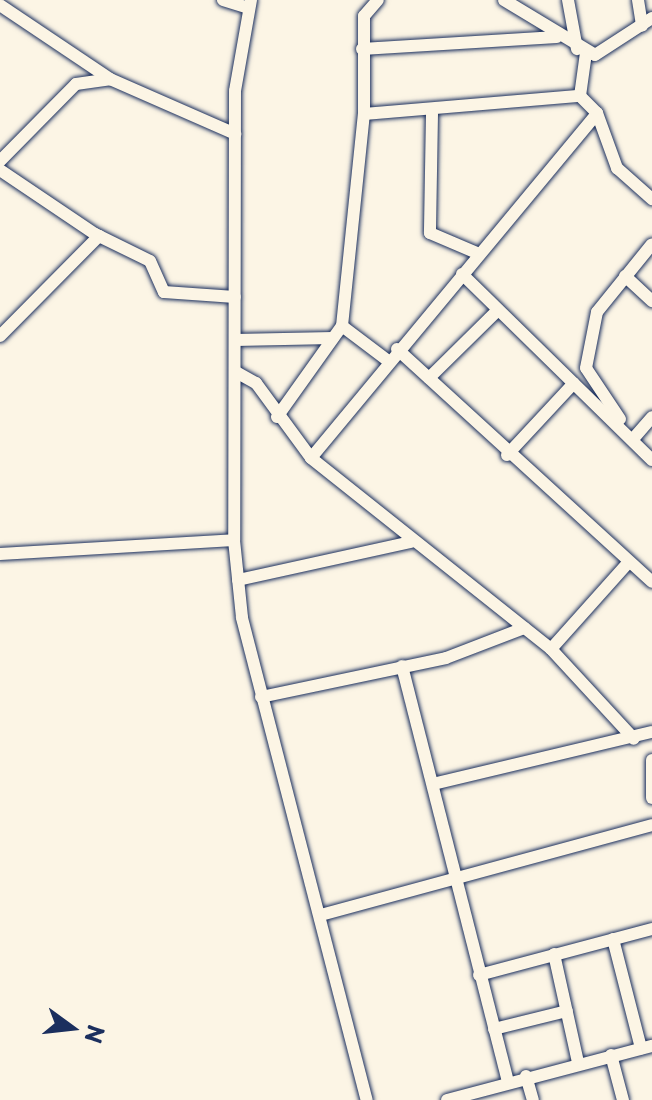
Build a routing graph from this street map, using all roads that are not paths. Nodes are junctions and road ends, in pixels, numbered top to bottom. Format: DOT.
graph roads {
  1 [pos="223,0"];
  2 [pos="378,0"];
  3 [pos="504,0"];
  4 [pos="568,0"];
  5 [pos="638,0"];
  6 [pos="250,4"];
  7 [pos="0,5"];
  8 [pos="647,22"];
  9 [pos="557,37"];
  10 [pos="362,49"];
  11 [pos="582,51"];
  12 [pos="110,79"];
  13 [pos="580,96"];
  14 [pos="597,113"];
  15 [pos="364,114"];
  16 [pos="432,114"];
  17 [pos="235,134"];
  18 [pos="0,161"];
  19 [pos="0,170"];
  20 [pos="652,199"];
  21 [pos="99,236"];
  22 [pos="652,244"];
  23 [pos="477,253"];
  24 [pos="462,274"];
  25 [pos="625,276"];
  26 [pos="235,297"];
  27 [pos="652,301"];
  28 [pos="498,310"];
  29 [pos="342,326"];
  30 [pos="0,336"];
  31 [pos="333,338"];
  32 [pos="235,340"];
  33 [pos="397,349"];
  34 [pos="387,360"];
  35 [pos="236,372"];
  36 [pos="429,378"];
  37 [pos="574,383"];
  38 [pos="277,417"];
  39 [pos="652,417"];
  40 [pos="633,439"];
  41 [pos="507,455"];
  42 [pos="311,458"];
  43 [pos="652,460"];
  44 [pos="234,540"];
  45 [pos="411,542"];
  46 [pos="0,554"];
  47 [pos="627,564"];
  48 [pos="238,580"];
  49 [pos="652,582"];
  50 [pos="524,628"];
  51 [pos="551,649"];
  52 [pos="402,666"];
  53 [pos="261,697"];
  54 [pos="652,732"];
  55 [pos="634,739"];
  56 [pos="652,760"];
  57 [pos="433,784"];
  58 [pos="652,798"];
  59 [pos="652,825"];
  60 [pos="458,878"];
  61 [pos="321,915"];
  62 [pos="652,929"];
  63 [pos="613,939"];
  64 [pos="554,954"];
  65 [pos="479,975"];
  66 [pos="567,1011"];
  67 [pos="494,1029"];
  68 [pos="646,1047"];
  69 [pos="611,1055"];
  70 [pos="578,1062"];
  71 [pos="526,1076"];
  72 [pos="508,1081"];
  73 [pos="367,1100"];
  74 [pos="447,1100"];
  75 [pos="533,1100"];
  76 [pos="623,1100"];
  1 -- 6 [label="street"];
  2 -- 10 [label="street"];
  3 -- 9 [label="street"];
  4 -- 11 [label="street"];
  5 -- 8 [label="street"];
  6 -- 17 [label="street"];
  7 -- 12 [label="street"];
  8 -- 11 [label="street"];
  9 -- 10 [label="street"];
  9 -- 11 [label="street"];
  10 -- 15 [label="street"];
  11 -- 13 [label="street"];
  12 -- 17 [label="street"];
  12 -- 18 [label="street"];
  13 -- 14 [label="street"];
  13 -- 16 [label="street"];
  14 -- 20 [label="street"];
  14 -- 23 [label="street"];
  15 -- 16 [label="street"];
  15 -- 29 [label="street"];
  16 -- 23 [label="street"];
  17 -- 26 [label="street"];
  19 -- 21 [label="street"];
  21 -- 26 [label="street"];
  21 -- 30 [label="street"];
  22 -- 25 [label="street"];
  23 -- 24 [label="street"];
  24 -- 28 [label="street"];
  24 -- 33 [label="street"];
  25 -- 27 [label="street"];
  25 -- 40 [label="street"];
  26 -- 32 [label="street"];
  28 -- 36 [label="street"];
  28 -- 37 [label="street"];
  29 -- 31 [label="street"];
  29 -- 34 [label="street"];
  31 -- 32 [label="street"];
  31 -- 38 [label="street"];
  32 -- 35 [label="street"];
  33 -- 34 [label="street"];
  33 -- 36 [label="street"];
  34 -- 42 [label="street"];
  35 -- 38 [label="street"];
  35 -- 44 [label="street"];
  36 -- 41 [label="street"];
  37 -- 40 [label="street"];
  37 -- 41 [label="street"];
  38 -- 42 [label="street"];
  39 -- 40 [label="street"];
  40 -- 43 [label="street"];
  41 -- 47 [label="street"];
  42 -- 45 [label="street"];
  44 -- 46 [label="street"];
  44 -- 48 [label="street"];
  45 -- 48 [label="street"];
  45 -- 50 [label="street"];
  47 -- 49 [label="street"];
  47 -- 51 [label="street"];
  48 -- 53 [label="street"];
  50 -- 51 [label="street"];
  50 -- 52 [label="street"];
  51 -- 55 [label="street"];
  52 -- 53 [label="street"];
  52 -- 57 [label="street"];
  53 -- 61 [label="street"];
  54 -- 55 [label="street"];
  55 -- 57 [label="street"];
  56 -- 58 [label="street"];
  57 -- 60 [label="street"];
  59 -- 60 [label="street"];
  60 -- 61 [label="street"];
  60 -- 65 [label="street"];
  61 -- 73 [label="street"];
  62 -- 63 [label="street"];
  63 -- 64 [label="street"];
  63 -- 68 [label="street"];
  64 -- 65 [label="street"];
  64 -- 66 [label="street"];
  65 -- 67 [label="street"];
  66 -- 67 [label="street"];
  66 -- 70 [label="street"];
  67 -- 72 [label="street"];
  68 -- 69 [label="street"];
  69 -- 70 [label="street"];
  69 -- 76 [label="street"];
  70 -- 71 [label="street"];
  71 -- 72 [label="street"];
  71 -- 75 [label="street"];
  72 -- 74 [label="street"];
}
